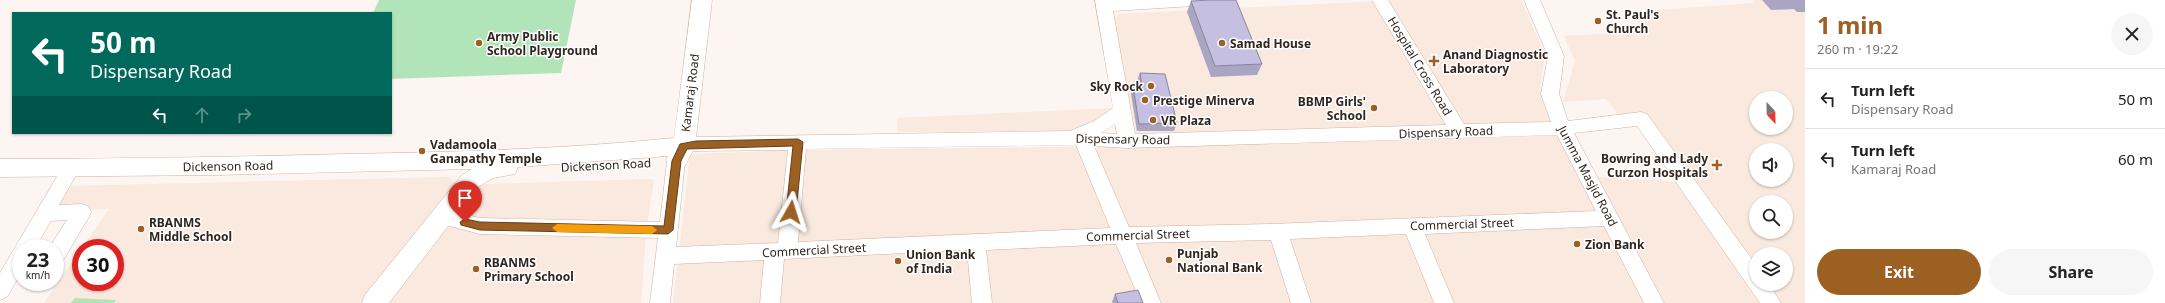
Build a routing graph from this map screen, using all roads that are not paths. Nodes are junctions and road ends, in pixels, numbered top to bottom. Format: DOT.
graph roads {
  1 [pos="691,0"];
  2 [pos="702,0"];
  3 [pos="1210,0"];
  4 [pos="1380,0"];
  5 [pos="1532,0"];
  6 [pos="1103,3"];
  7 [pos="1123,110"];
  8 [pos="1562,128"];
  9 [pos="1459,131"];
  10 [pos="1077,138"];
  11 [pos="1127,141"];
  12 [pos="798,142"];
  13 [pos="677,152"];
  14 [pos="456,161"];
  15 [pos="0,168"];
  16 [pos="71,168"];
  17 [pos="470,180"];
  18 [pos="45,213"];
  19 [pos="442,218"];
  20 [pos="1610,218"];
  21 [pos="1412,226"];
  22 [pos="668,230"];
  23 [pos="1278,232"];
  24 [pos="1122,235"];
  25 [pos="30,239"];
  26 [pos="64,241"];
  27 [pos="976,242"];
  28 [pos="781,251"];
  29 [pos="666,256"];
  30 [pos="1749,271"];
  31 [pos="1763,291"];
  32 [pos="374,303"];
  33 [pos="660,303"];
  34 [pos="770,303"];
  35 [pos="982,303"];
  36 [pos="1151,303"];
  37 [pos="1301,303"];
  38 [pos="1444,303"];
  39 [pos="1654,303"];
  40 [pos="1771,303"];
  1 -- 13 [label="main road, Kamaraj Road"];
  2 -- 13 [label="main road, Kamaraj Road"];
  3 -- 6 [label="street"];
  4 -- 9 [label="street, Hospital Cross Road"];
  5 -- 8 [label="street, Jumma Masjid Road"];
  6 -- 7 [label="street"];
  7 -- 10 [label="street"];
  7 -- 11 [label="street"];
  8 -- 9 [label="street, Dispensary Road"];
  8 -- 20 [label="street, Jumma Masjid Road"];
  8 -- 30 [label="street, Dispensary Road"];
  9 -- 11 [label="street, Dispensary Road"];
  10 -- 11 [label="street, Dispensary Road"];
  10 -- 12 [label="street, Dispensary Road"];
  10 -- 24 [label="street"];
  12 -- 13 [label="street, Dispensary Road"];
  12 -- 28 [label="street"];
  13 -- 14 [label="main road, Dickenson Road"];
  13 -- 17 [label="main road, Dickenson Road"];
  13 -- 22 [label="street, Kamaraj Road"];
  14 -- 16 [label="main road, Dickenson Road"];
  14 -- 17 [label="main road"];
  15 -- 16 [label="main road, Dickenson Road"];
  16 -- 18 [label="street"];
  17 -- 19 [label="main road"];
  18 -- 25 [label="street"];
  18 -- 26 [label="street"];
  19 -- 22 [label="street"];
  19 -- 32 [label="main road"];
  20 -- 21 [label="street, Commercial Street"];
  20 -- 39 [label="street, Jumma Masjid Road"];
  21 -- 23 [label="street, Commercial Street"];
  21 -- 38 [label="street"];
  22 -- 29 [label="street, Kamaraj Road"];
  23 -- 24 [label="street, Commercial Street"];
  23 -- 37 [label="street"];
  24 -- 27 [label="street, Commercial Street"];
  24 -- 36 [label="street"];
  27 -- 28 [label="street, Commercial Street"];
  27 -- 35 [label="street"];
  28 -- 29 [label="street, Commercial Street"];
  28 -- 34 [label="street"];
  29 -- 33 [label="street, Kamaraj Road"];
  31 -- 40 [label="street"];
}
